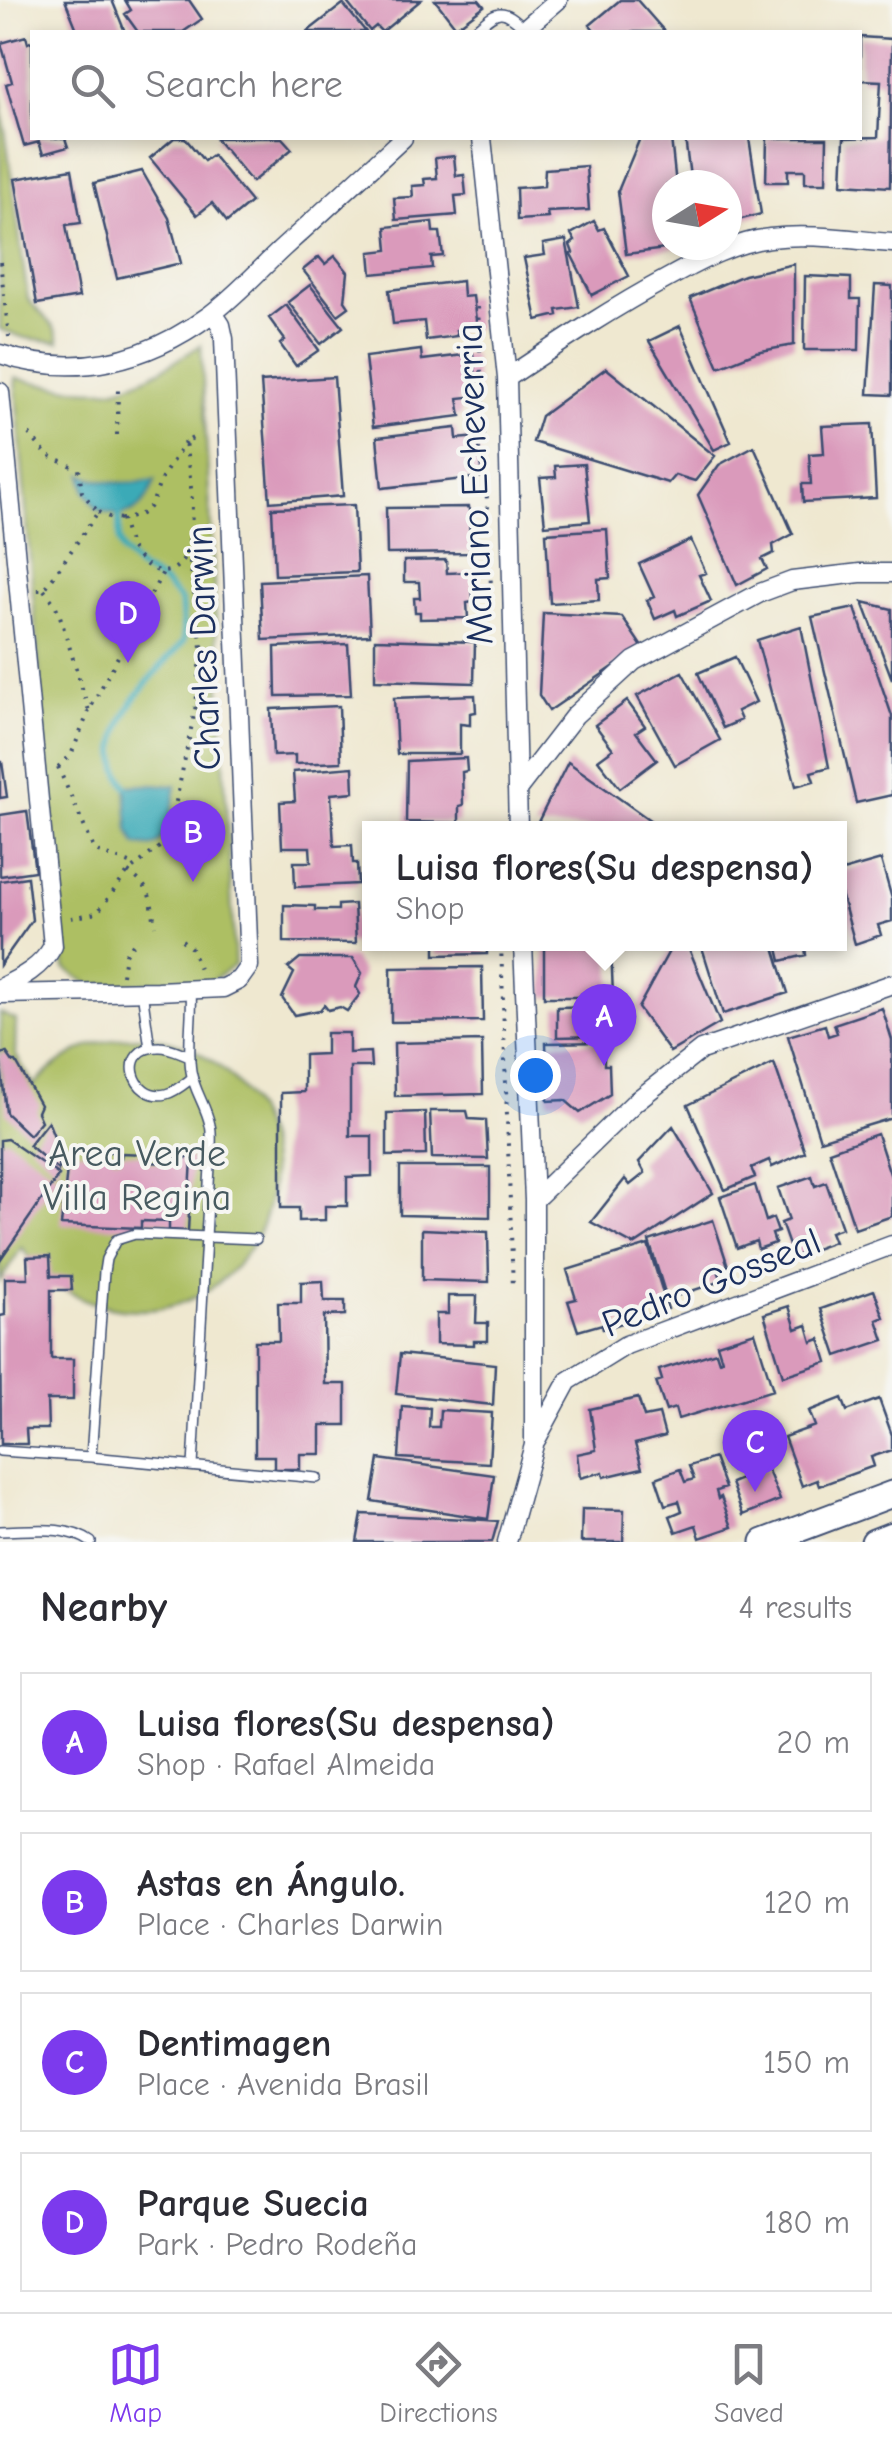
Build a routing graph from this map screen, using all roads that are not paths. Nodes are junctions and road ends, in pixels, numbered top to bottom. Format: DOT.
graph roads {
  1 [pos="558,0"];
  2 [pos="474,30"];
  3 [pos="522,30"];
  4 [pos="524,30"];
  5 [pos="401,140"];
  6 [pos="482,140"];
  7 [pos="892,243"];
  8 [pos="213,313"];
  9 [pos="4,346"];
  10 [pos="508,378"];
  11 [pos="0,392"];
  12 [pos="892,573"];
  13 [pos="516,790"];
  14 [pos="518,821"];
  15 [pos="523,951"];
  16 [pos="892,984"];
  17 [pos="191,990"];
  18 [pos="0,991"];
  19 [pos="142,992"];
  20 [pos="150,1048"];
  21 [pos="190,1056"];
  22 [pos="192,1078"];
  23 [pos="534,1200"];
  24 [pos="205,1236"];
  25 [pos="256,1240"];
  26 [pos="892,1245"];
  27 [pos="534,1445"];
  28 [pos="0,1451"];
  29 [pos="92,1457"];
  30 [pos="193,1466"];
  31 [pos="317,1478"];
  32 [pos="892,1494"];
  33 [pos="0,1531"];
  34 [pos="892,1536"];
  35 [pos="91,1542"];
  36 [pos="506,1542"];
  37 [pos="764,1542"];
  38 [pos="874,1542"];
  1 -- 4 [label="street"];
  2 -- 3 [label="lane"];
  5 -- 8 [label="street"];
  6 -- 10 [label="street, Mariano Echeverria"];
  7 -- 10 [label="street"];
  8 -- 9 [label="street"];
  8 -- 17 [label="street, Charles Darwin"];
  10 -- 13 [label="street, Mariano Echeverria"];
  11 -- 18 [label="street"];
  12 -- 13 [label="street"];
  13 -- 14 [label="street, Mariano Echeverria"];
  15 -- 23 [label="street"];
  16 -- 23 [label="street"];
  17 -- 19 [label="street, Charles Darwin"];
  17 -- 21 [label="lane"];
  18 -- 19 [label="street, Charles Darwin"];
  19 -- 20 [label="lane"];
  20 -- 21 [label="lane"];
  20 -- 22 [label="lane"];
  21 -- 22 [label="lane"];
  22 -- 24 [label="lane"];
  23 -- 27 [label="street"];
  24 -- 25 [label="lane"];
  24 -- 29 [label="lane"];
  24 -- 30 [label="lane"];
  26 -- 27 [label="street, Pedro Gosseal"];
  27 -- 36 [label="street"];
  28 -- 29 [label="lane"];
  29 -- 30 [label="lane"];
  30 -- 31 [label="lane"];
  32 -- 37 [label="street"];
  33 -- 35 [label="lane"];
  34 -- 38 [label="street"];
}
